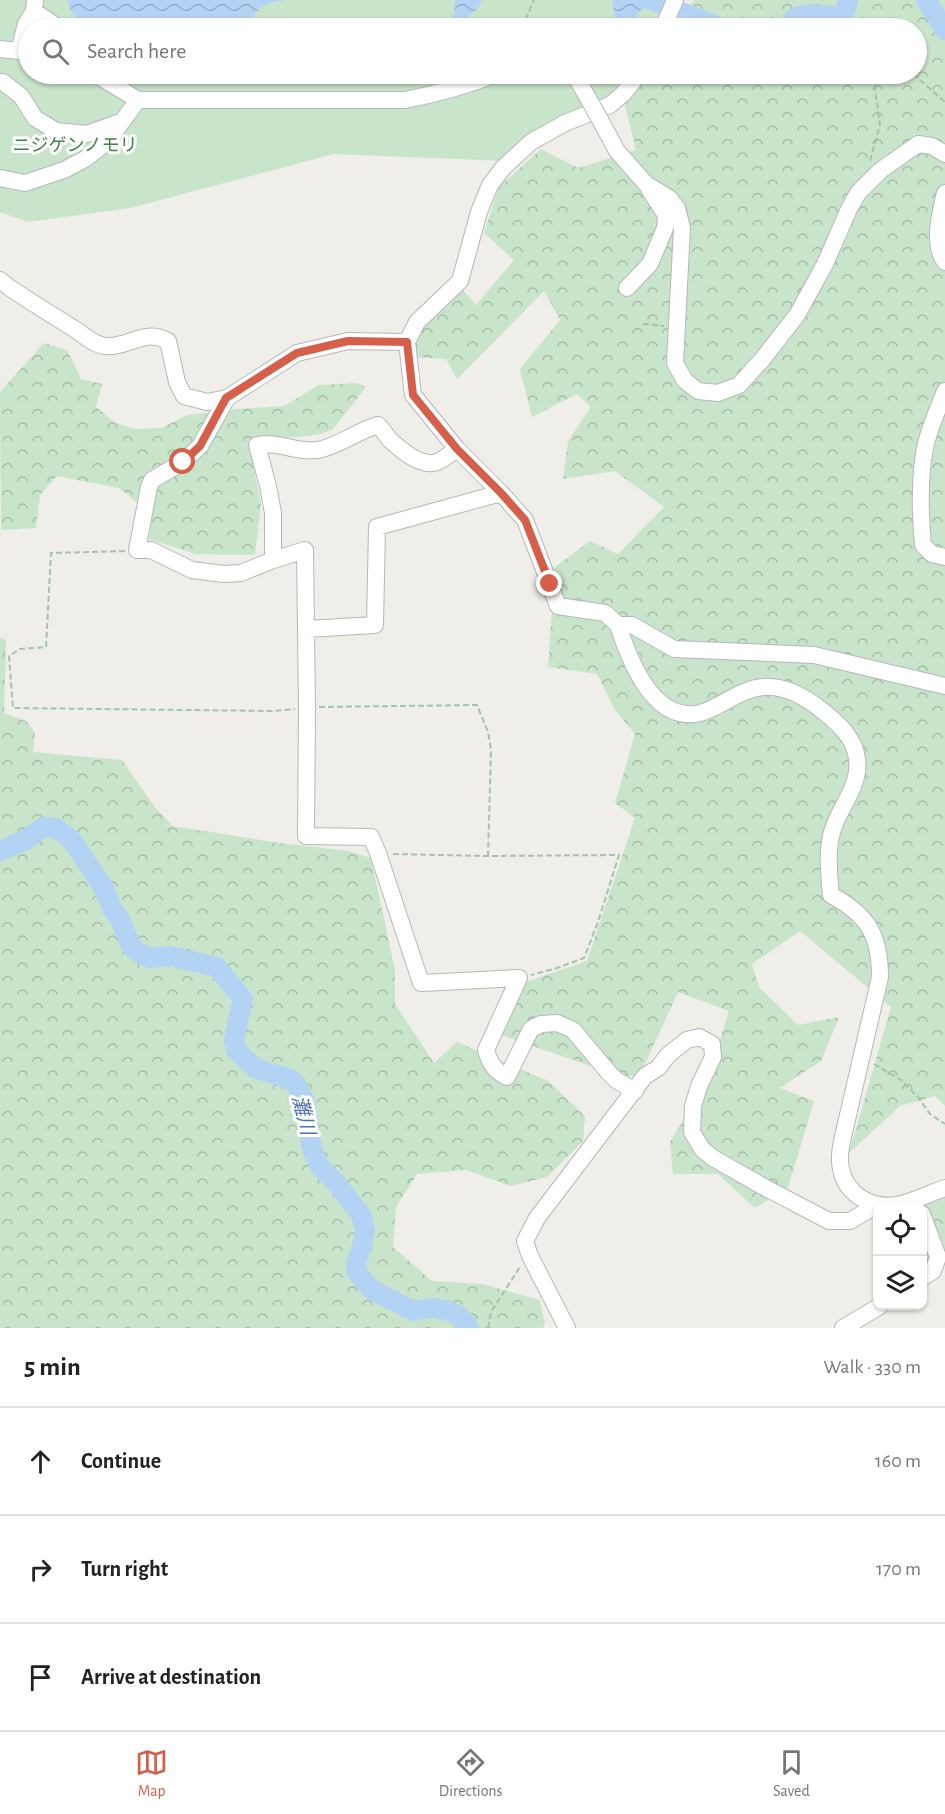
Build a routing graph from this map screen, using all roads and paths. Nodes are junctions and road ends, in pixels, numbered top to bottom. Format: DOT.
graph roads {
  1 [pos="534,0"];
  2 [pos="675,0"];
  3 [pos="34,6"];
  4 [pos="47,18"];
  5 [pos="526,18"];
  6 [pos="668,18"];
  7 [pos="0,49"];
  8 [pos="18,51"];
  9 [pos="0,82"];
  10 [pos="112,84"];
  11 [pos="470,84"];
  12 [pos="580,84"];
  13 [pos="631,84"];
  14 [pos="877,84"];
  15 [pos="924,84"];
  16 [pos="138,100"];
  17 [pos="945,102"];
  18 [pos="124,121"];
  19 [pos="945,154"];
  20 [pos="868,167"];
  21 [pos="0,178"];
  22 [pos="646,184"];
  23 [pos="945,193"];
  24 [pos="945,262"];
  25 [pos="0,280"];
  26 [pos="627,288"];
  27 [pos="643,324"];
  28 [pos="676,328"];
  29 [pos="407,342"];
  30 [pos="945,391"];
  31 [pos="226,398"];
  32 [pos="457,449"];
  33 [pos="501,493"];
  34 [pos="136,550"];
  35 [pos="945,557"];
  36 [pos="273,560"];
  37 [pos="618,625"];
  38 [pos="307,628"];
  39 [pos="945,686"];
  40 [pos="307,708"];
  41 [pos="378,853"];
  42 [pos="488,856"];
  43 [pos="519,978"];
  44 [pos="862,1056"];
  45 [pos="635,1091"];
  46 [pos="945,1124"];
  47 [pos="945,1188"];
  48 [pos="927,1202"];
  49 [pos="873,1203"];
  50 [pos="873,1207"];
  51 [pos="927,1226"];
  52 [pos="530,1256"];
  53 [pos="927,1275"];
  54 [pos="873,1309"];
  55 [pos="488,1328"];
  56 [pos="567,1328"];
  57 [pos="843,1328"];
  1 -- 5 [label="path"];
  2 -- 6 [label="street"];
  3 -- 4 [label="street"];
  7 -- 8 [label="street"];
  9 -- 18 [label="street"];
  10 -- 16 [label="street"];
  11 -- 16 [label="street"];
  12 -- 22 [label="street, bridge"];
  13 -- 29 [label="street"];
  14 -- 20 [label="path"];
  15 -- 17 [label="path"];
  16 -- 18 [label="street"];
  18 -- 21 [label="street"];
  19 -- 28 [label="street"];
  22 -- 26 [label="street"];
  22 -- 28 [label="street"];
  23 -- 24 [label="street"];
  25 -- 31 [label="street"];
  27 -- 28 [label="path"];
  29 -- 31 [label="street"];
  29 -- 32 [label="street"];
  30 -- 35 [label="street"];
  31 -- 34 [label="street"];
  32 -- 33 [label="street"];
  32 -- 36 [label="street"];
  33 -- 37 [label="street"];
  33 -- 38 [label="street"];
  34 -- 36 [label="street"];
  34 -- 40 [label="path"];
  36 -- 38 [label="street"];
  37 -- 39 [label="street"];
  37 -- 44 [label="street"];
  38 -- 40 [label="street"];
  40 -- 41 [label="street"];
  40 -- 42 [label="path"];
  41 -- 42 [label="path"];
  41 -- 43 [label="street"];
  42 -- 43 [label="path"];
  43 -- 45 [label="street"];
  44 -- 46 [label="path"];
  44 -- 49 [label="street"];
  45 -- 50 [label="street"];
  45 -- 52 [label="street"];
  47 -- 48 [label="street"];
  51 -- 53 [label="street"];
  52 -- 55 [label="path"];
  52 -- 56 [label="street"];
  54 -- 57 [label="street"];
}
